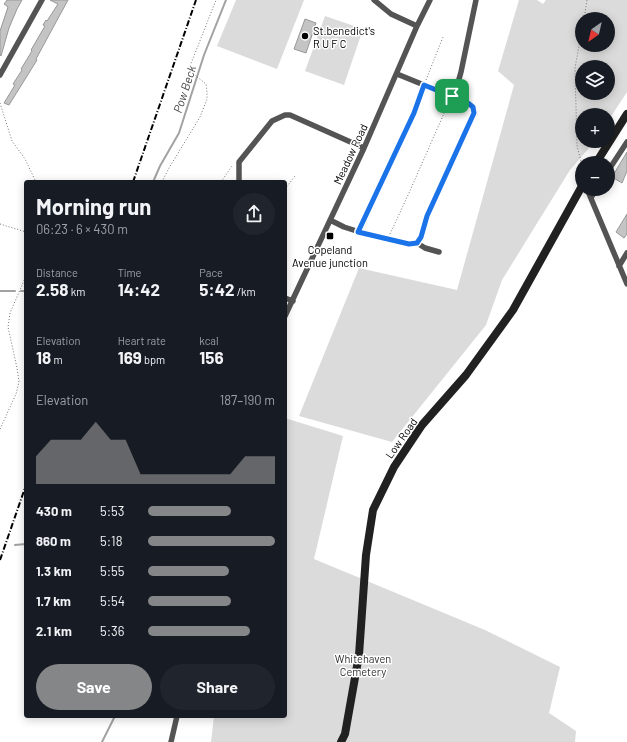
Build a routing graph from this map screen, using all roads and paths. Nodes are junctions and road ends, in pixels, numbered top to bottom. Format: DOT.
graph roads {
  1 [pos="42,0"];
  2 [pos="216,0"];
  3 [pos="374,0"];
  4 [pos="430,0"];
  5 [pos="476,0"];
  6 [pos="587,0"];
  7 [pos="585,12"];
  8 [pos="417,26"];
  9 [pos="443,37"];
  10 [pos="578,52"];
  11 [pos="397,74"];
  12 [pos="0,75"];
  13 [pos="424,85"];
  14 [pos="453,96"];
  15 [pos="0,103"];
  16 [pos="627,114"];
  17 [pos="627,142"];
  18 [pos="364,148"];
  19 [pos="580,156"];
  20 [pos="600,156"];
  21 [pos="240,160"];
  22 [pos="615,160"];
  23 [pos="295,176"];
  24 [pos="35,180"];
  25 [pos="163,180"];
  26 [pos="222,180"];
  27 [pos="238,180"];
  28 [pos="287,186"];
  29 [pos="576,196"];
  30 [pos="591,198"];
  31 [pos="330,220"];
  32 [pos="0,224"];
  33 [pos="24,231"];
  34 [pos="358,232"];
  35 [pos="387,239"];
  36 [pos="417,243"];
  37 [pos="439,252"];
  38 [pos="627,253"];
  39 [pos="619,266"];
  40 [pos="24,281"];
  41 [pos="627,284"];
  42 [pos="287,299"];
  43 [pos="293,301"];
  44 [pos="287,312"];
  45 [pos="0,429"];
  46 [pos="177,718"];
  47 [pos="171,742"];
  48 [pos="341,742"];
  1 -- 12 [label="street"];
  2 -- 25 [label="path"];
  3 -- 8 [label="street"];
  4 -- 8 [label="street, Meadow Road"];
  5 -- 14 [label="street"];
  6 -- 7 [label="path"];
  8 -- 11 [label="street, Meadow Road"];
  9 -- 13 [label="path"];
  10 -- 19 [label="path"];
  11 -- 13 [label="street"];
  11 -- 18 [label="street, Meadow Road"];
  13 -- 14 [label="street"];
  13 -- 34 [label="street"];
  14 -- 35 [label="path"];
  14 -- 36 [label="street"];
  15 -- 24 [label="path"];
  16 -- 20 [label="main road"];
  17 -- 22 [label="street"];
  18 -- 21 [label="street"];
  18 -- 31 [label="street, Meadow Road"];
  21 -- 26 [label="path"];
  21 -- 27 [label="street"];
  23 -- 28 [label="path"];
  29 -- 48 [label="main road, Low Road"];
  30 -- 39 [label="street"];
  31 -- 34 [label="street"];
  31 -- 43 [label="street, Meadow Road"];
  32 -- 33 [label="path"];
  34 -- 35 [label="street"];
  35 -- 36 [label="street"];
  36 -- 37 [label="street"];
  38 -- 39 [label="street"];
  39 -- 41 [label="street"];
  40 -- 45 [label="path"];
  42 -- 43 [label="street"];
  43 -- 44 [label="street, Meadow Road"];
  46 -- 47 [label="street"];
}
